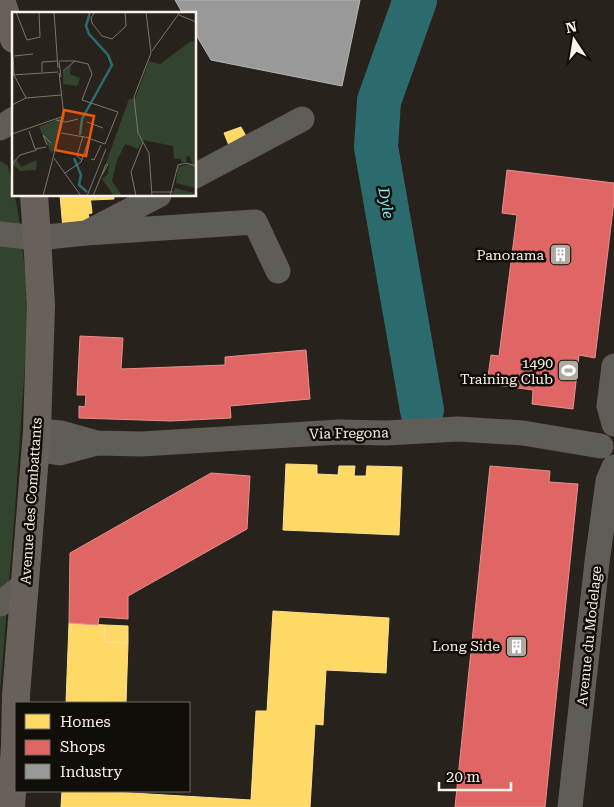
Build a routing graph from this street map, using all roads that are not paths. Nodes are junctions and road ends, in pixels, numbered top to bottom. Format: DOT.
graph roads {
  1 [pos="1,0"];
  2 [pos="12,33"];
  3 [pos="302,119"];
  4 [pos="12,120"];
  5 [pos="0,128"];
  6 [pos="196,175"];
  7 [pos="34,196"];
  8 [pos="157,196"];
  9 [pos="86,233"];
  10 [pos="0,234"];
  11 [pos="37,238"];
  12 [pos="278,271"];
  13 [pos="614,366"];
  14 [pos="614,424"];
  15 [pos="36,440"];
  16 [pos="611,452"];
  17 [pos="25,584"];
  18 [pos="0,604"];
  19 [pos="16,702"];
  20 [pos="15,745"];
  21 [pos="11,807"];
  22 [pos="570,807"];
  1 -- 2 [label="main road"];
  3 -- 6 [label="street"];
  4 -- 5 [label="street"];
  7 -- 11 [label="main road, Avenue des Combattants"];
  8 -- 9 [label="street"];
  9 -- 11 [label="street"];
  9 -- 12 [label="street"];
  10 -- 11 [label="street"];
  11 -- 15 [label="main road, Avenue des Combattants"];
  13 -- 14 [label="street"];
  15 -- 16 [label="street, Via Fregona"];
  15 -- 17 [label="main road, Avenue des Combattants"];
  16 -- 22 [label="street, Avenue du Modelage"];
  17 -- 18 [label="street"];
  17 -- 19 [label="main road, Avenue des Combattants"];
  20 -- 21 [label="main road, Avenue des Combattants"];
}
